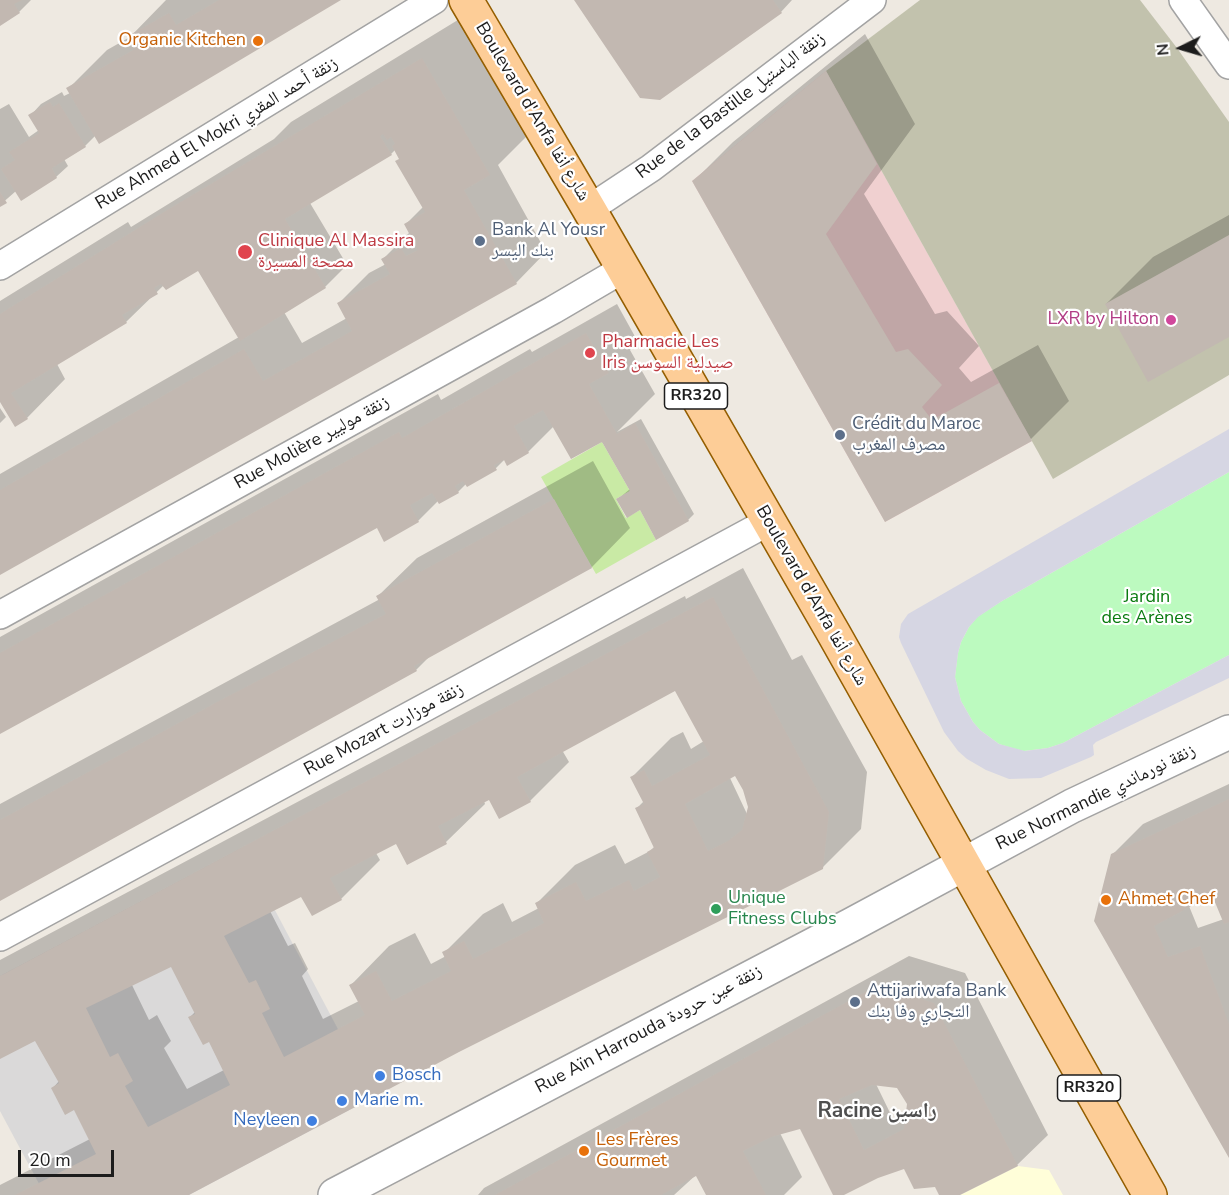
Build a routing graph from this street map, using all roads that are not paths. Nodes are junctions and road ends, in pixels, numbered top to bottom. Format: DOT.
graph roads {
  1 [pos="434,0"];
  2 [pos="466,0"];
  3 [pos="872,0"];
  4 [pos="1183,0"];
  5 [pos="1229,64"];
  6 [pos="589,209"];
  7 [pos="0,267"];
  8 [pos="623,269"];
  9 [pos="768,522"];
  10 [pos="0,615"];
  11 [pos="1229,732"];
  12 [pos="963,865"];
  13 [pos="0,937"];
  14 [pos="335,1195"];
  15 [pos="1150,1195"];
  1 -- 7 [label="street, Rue Ahmed El Mokri زنقة أحمد المقري"];
  2 -- 6 [label="main road, Boulevard d'Anfa شارع أنفا / RR320"];
  3 -- 6 [label="street, Rue de la Bastille زنقة الباستيل"];
  4 -- 5 [label="street"];
  6 -- 8 [label="main road, Boulevard d'Anfa شارع أنفا / RR320"];
  8 -- 9 [label="main road, Boulevard d'Anfa شارع أنفا / RR320"];
  8 -- 10 [label="street, Rue Molière زنقة موليير"];
  9 -- 12 [label="main road, Boulevard d'Anfa شارع أنفا / RR320"];
  9 -- 13 [label="street, Rue Mozart زنقة موزارت"];
  11 -- 12 [label="street, Rue Normandie زنقة نورماندي"];
  12 -- 14 [label="street, Rue Aïn Harrouda زنقة عين حرودة"];
  12 -- 15 [label="main road, Boulevard d'Anfa شارع أنفا / RR320"];
}
